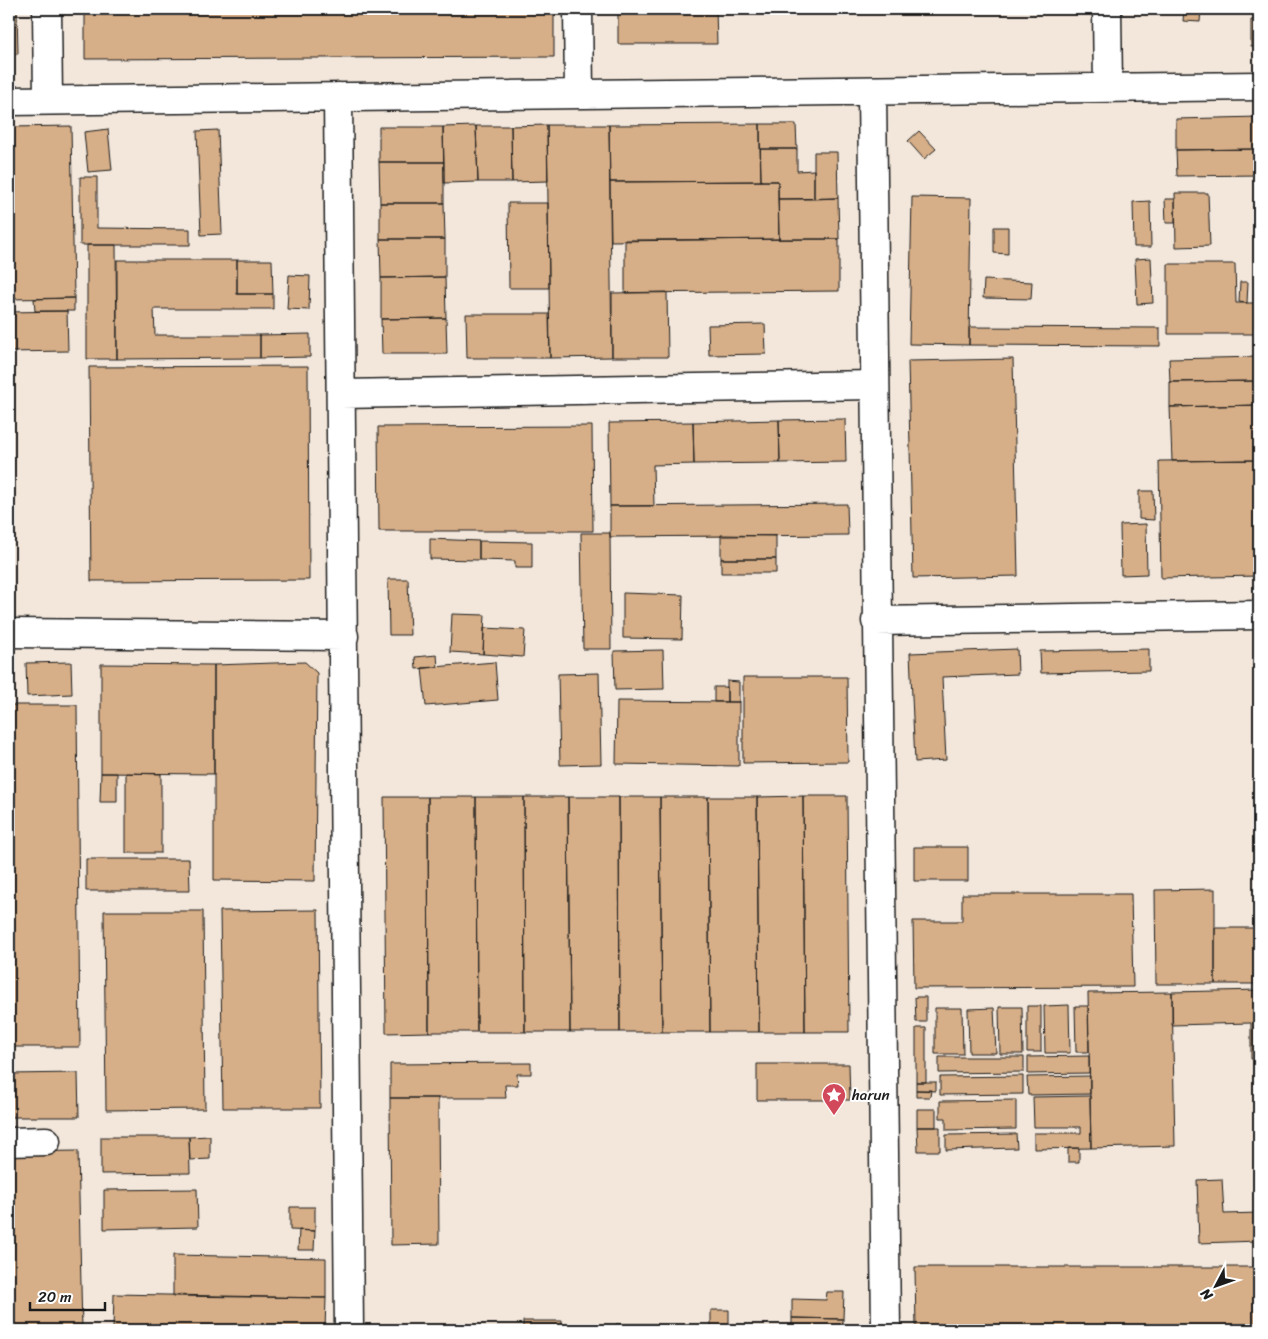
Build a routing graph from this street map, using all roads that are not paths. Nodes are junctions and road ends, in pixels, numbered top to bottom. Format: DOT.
graph roads {
  1 [pos="47,9"];
  2 [pos="578,9"];
  3 [pos="1107,9"];
  4 [pos="1259,86"];
  5 [pos="1108,88"];
  6 [pos="872,91"];
  7 [pos="579,94"];
  8 [pos="338,97"];
  9 [pos="48,100"];
  10 [pos="9,101"];
  11 [pos="874,385"];
  12 [pos="341,394"];
  13 [pos="1259,615"];
  14 [pos="876,621"];
  15 [pos="9,633"];
  16 [pos="344,636"];
  17 [pos="9,1142"];
  18 [pos="46,1142"];
  19 [pos="349,1330"];
  20 [pos="886,1330"];
  1 -- 9 [label="lane"];
  2 -- 7 [label="lane"];
  3 -- 5 [label="lane"];
  4 -- 5 [label="lane"];
  5 -- 6 [label="lane"];
  6 -- 7 [label="lane"];
  6 -- 11 [label="lane"];
  7 -- 8 [label="lane"];
  8 -- 9 [label="lane"];
  8 -- 12 [label="lane"];
  9 -- 10 [label="lane"];
  11 -- 12 [label="lane"];
  11 -- 14 [label="lane"];
  12 -- 16 [label="lane"];
  13 -- 14 [label="lane"];
  14 -- 20 [label="lane"];
  15 -- 16 [label="lane"];
  16 -- 19 [label="lane"];
  17 -- 18 [label="lane"];
}
